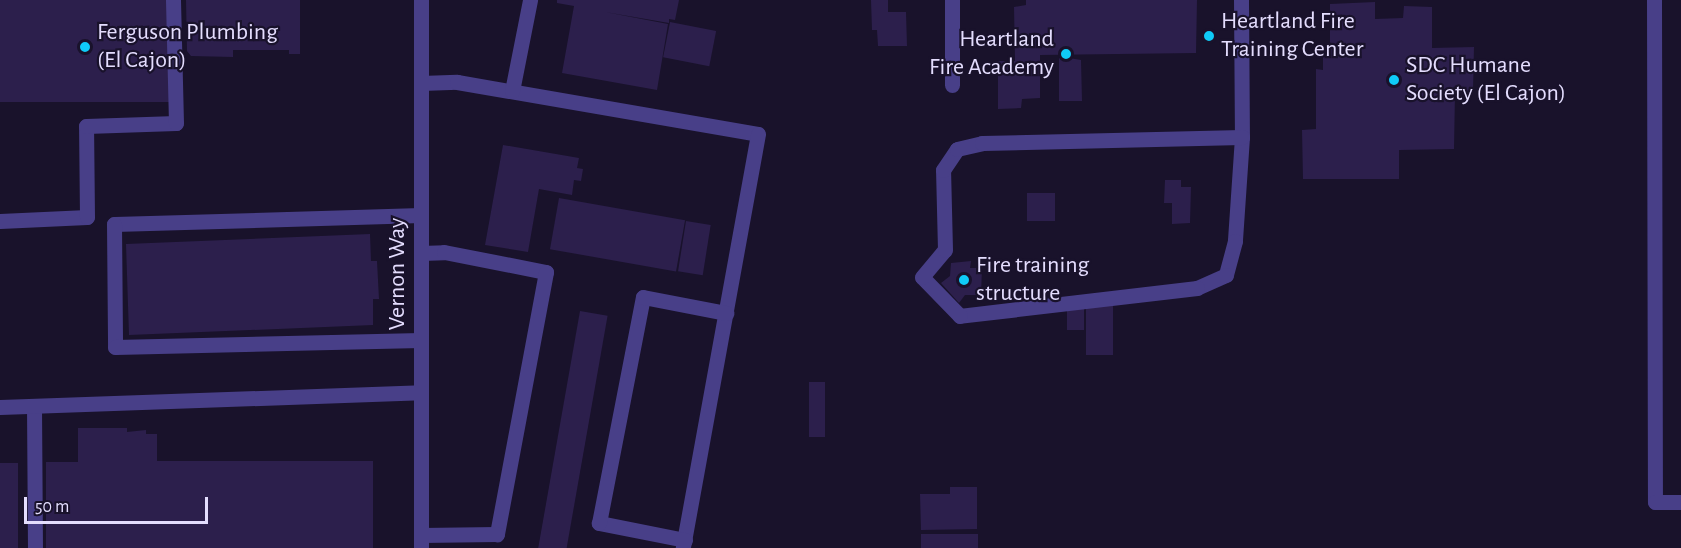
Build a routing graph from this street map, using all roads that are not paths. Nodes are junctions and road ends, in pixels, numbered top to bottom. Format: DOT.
graph roads {
  1 [pos="173,0"];
  2 [pos="421,0"];
  3 [pos="530,0"];
  4 [pos="952,0"];
  5 [pos="1241,0"];
  6 [pos="1654,0"];
  7 [pos="421,83"];
  8 [pos="952,86"];
  9 [pos="512,91"];
  10 [pos="1242,137"];
  11 [pos="421,215"];
  12 [pos="0,220"];
  13 [pos="421,253"];
  14 [pos="726,313"];
  15 [pos="421,340"];
  16 [pos="421,392"];
  17 [pos="34,406"];
  18 [pos="0,407"];
  19 [pos="1681,502"];
  20 [pos="421,541"];
  21 [pos="684,544"];
  22 [pos="35,548"];
  1 -- 12 [label="street"];
  2 -- 7 [label="street, Vernon Way"];
  3 -- 9 [label="street"];
  4 -- 8 [label="street"];
  5 -- 10 [label="street"];
  6 -- 19 [label="street"];
  7 -- 9 [label="street"];
  7 -- 11 [label="street, Vernon Way"];
  9 -- 14 [label="street"];
  10 -- 10 [label="street"];
  11 -- 13 [label="street, Vernon Way"];
  11 -- 15 [label="street"];
  13 -- 15 [label="street, Vernon Way"];
  13 -- 20 [label="street"];
  14 -- 21 [label="street"];
  14 -- 21 [label="street"];
  15 -- 16 [label="street, Vernon Way"];
  16 -- 17 [label="street"];
  16 -- 20 [label="street, Vernon Way"];
  17 -- 18 [label="street"];
  17 -- 22 [label="street"];
}
